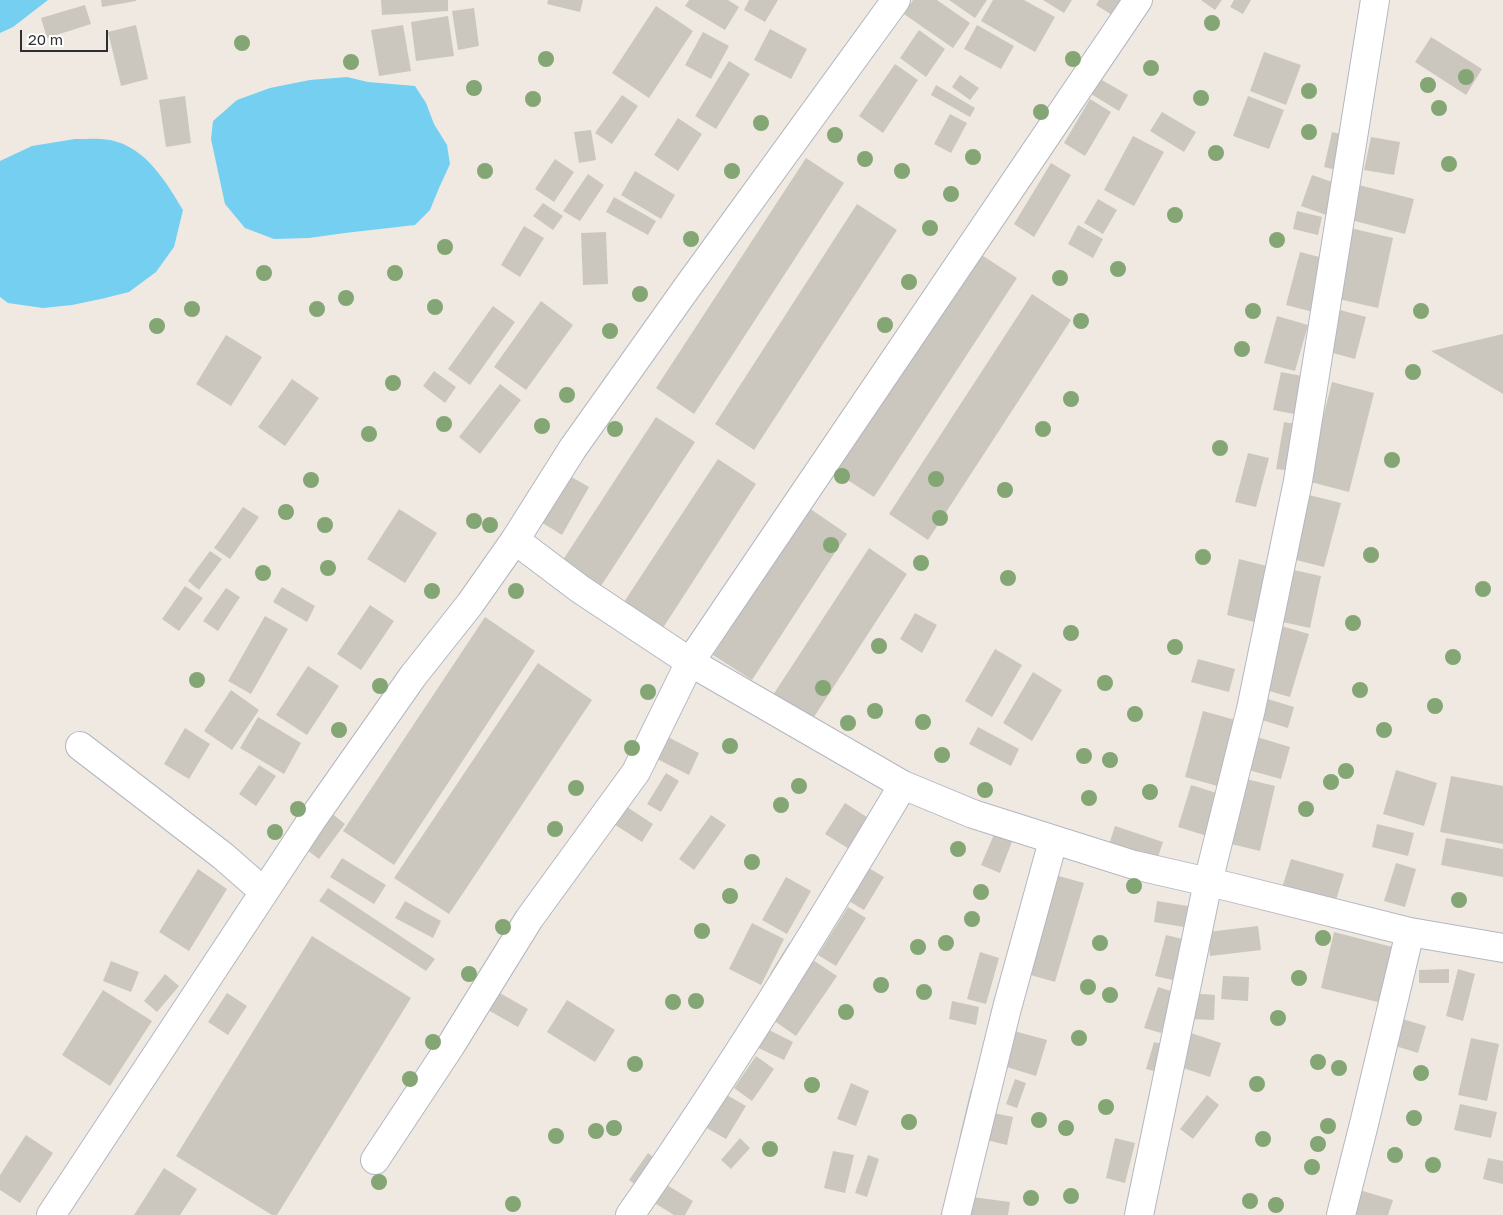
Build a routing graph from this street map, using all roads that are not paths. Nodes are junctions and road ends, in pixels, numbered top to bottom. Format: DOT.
graph roads {
  1 [pos="896,0"];
  2 [pos="1138,0"];
  3 [pos="1375,0"];
  4 [pos="515,540"];
  5 [pos="690,662"];
  6 [pos="80,746"];
  7 [pos="903,785"];
  8 [pos="1053,840"];
  9 [pos="1208,882"];
  10 [pos="263,891"];
  11 [pos="1410,932"];
  12 [pos="1503,948"];
  13 [pos="375,1160"];
  14 [pos="51,1215"];
  15 [pos="630,1215"];
  16 [pos="956,1215"];
  17 [pos="1139,1215"];
  18 [pos="1341,1215"];
  1 -- 4 [label="street"];
  2 -- 5 [label="street"];
  3 -- 9 [label="street"];
  4 -- 5 [label="street"];
  4 -- 10 [label="street"];
  5 -- 7 [label="street"];
  5 -- 13 [label="street"];
  6 -- 10 [label="street"];
  7 -- 8 [label="street"];
  7 -- 15 [label="street"];
  8 -- 9 [label="street"];
  8 -- 16 [label="street"];
  9 -- 11 [label="street"];
  9 -- 17 [label="street"];
  10 -- 14 [label="street"];
  11 -- 12 [label="street"];
  11 -- 18 [label="street"];
}
